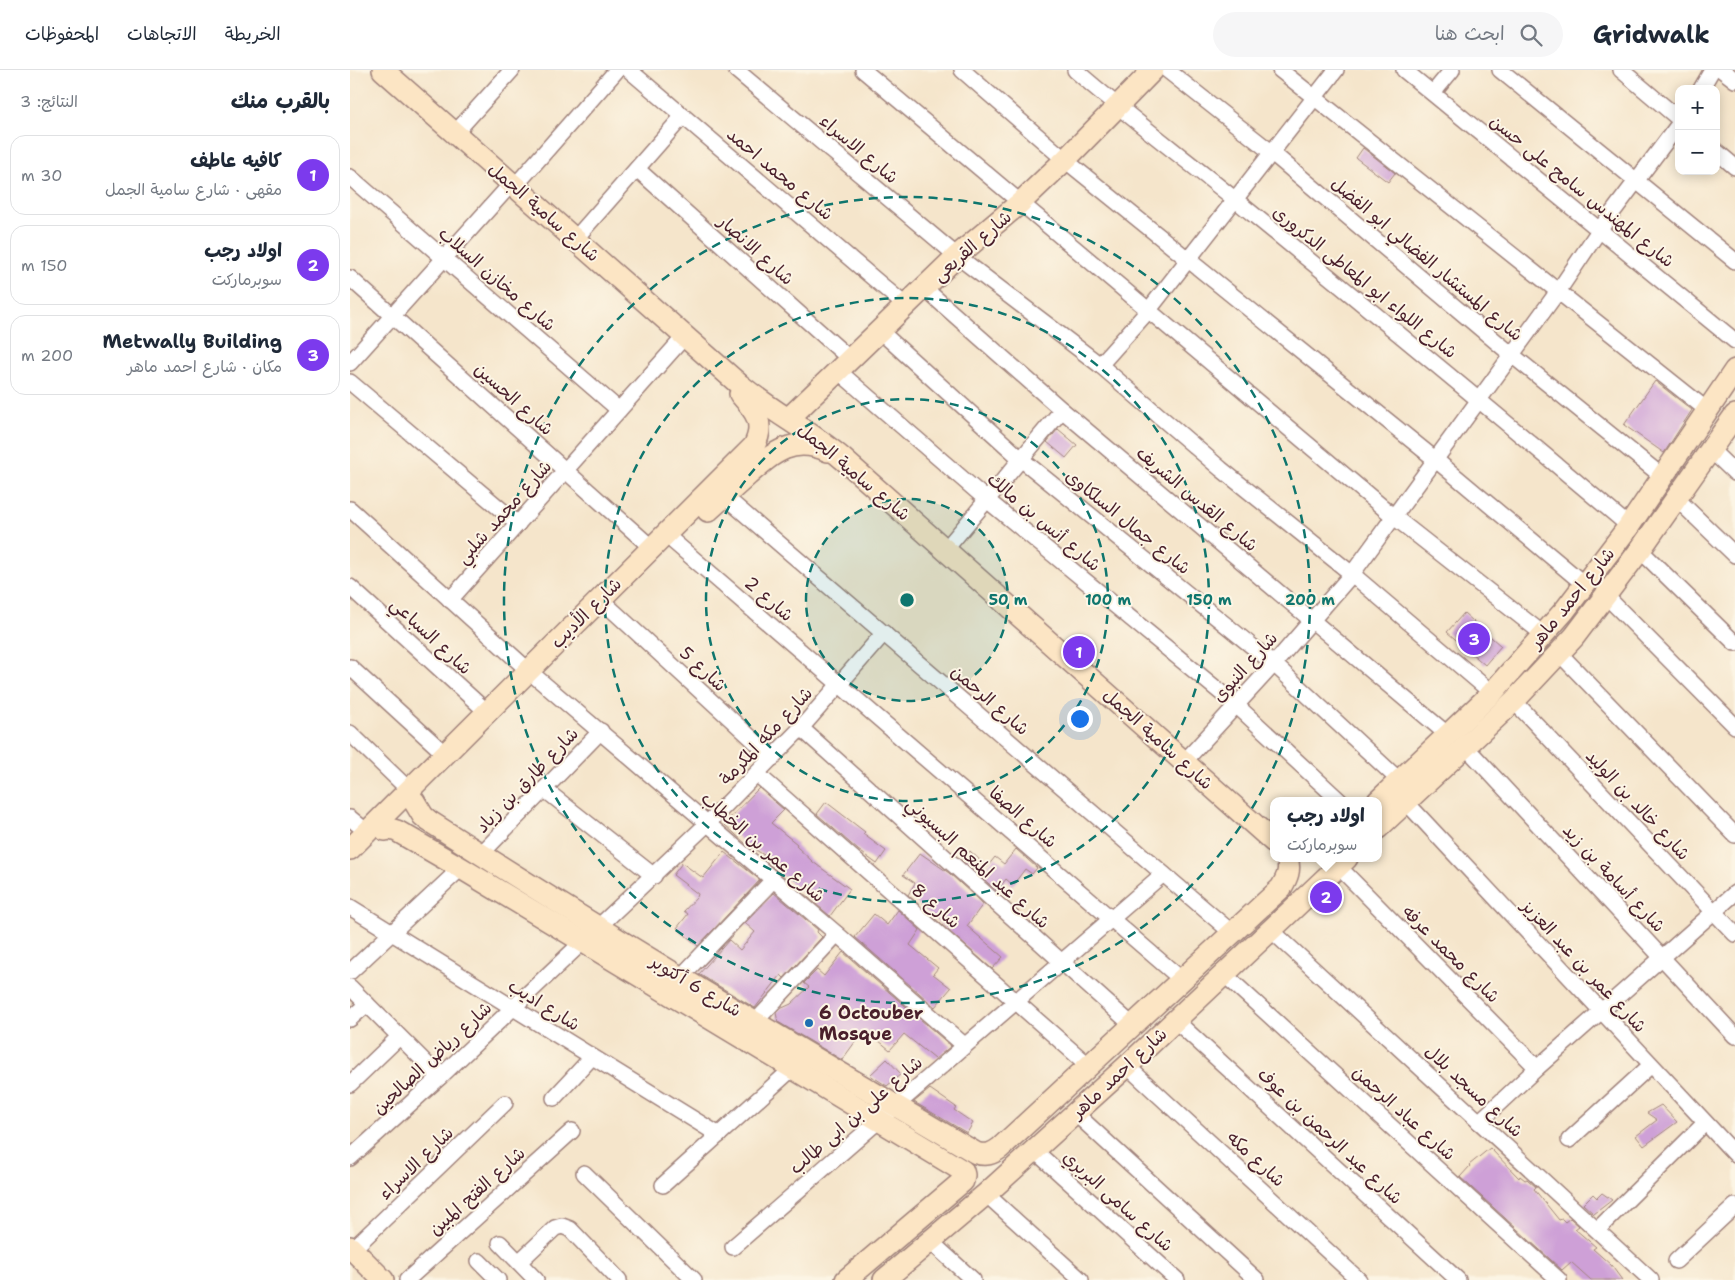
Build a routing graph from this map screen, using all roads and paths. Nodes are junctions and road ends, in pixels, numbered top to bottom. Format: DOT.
graph roads {
  1 [pos="383,70"];
  2 [pos="512,70"];
  3 [pos="617,70"];
  4 [pos="629,70"];
  5 [pos="736,70"];
  6 [pos="863,70"];
  7 [pos="962,70"];
  8 [pos="1075,70"];
  9 [pos="1153,70"];
  10 [pos="1168,70"];
  11 [pos="1280,70"];
  12 [pos="1336,70"];
  13 [pos="1404,70"];
  14 [pos="1452,70"];
  15 [pos="1500,70"];
  16 [pos="1621,70"];
  17 [pos="1712,70"];
  18 [pos="1722,70"];
  19 [pos="1735,80"];
  20 [pos="1703,85"];
  21 [pos="1432,93"];
  22 [pos="1314,97"];
  23 [pos="1117,107"];
  24 [pos="683,116"];
  25 [pos="1675,116"];
  26 [pos="1675,129"];
  27 [pos="455,133"];
  28 [pos="1271,152"];
  29 [pos="1720,154"];
  30 [pos="1065,160"];
  31 [pos="1735,167"];
  32 [pos="637,169"];
  33 [pos="350,177"];
  34 [pos="1636,180"];
  35 [pos="513,185"];
  36 [pos="1234,199"];
  37 [pos="1020,203"];
  38 [pos="1600,229"];
  39 [pos="575,239"];
  40 [pos="957,256"];
  41 [pos="444,259"];
  42 [pos="1189,259"];
  43 [pos="1735,261"];
  44 [pos="350,278"];
  45 [pos="924,288"];
  46 [pos="1559,290"];
  47 [pos="906,306"];
  48 [pos="1148,311"];
  49 [pos="393,316"];
  50 [pos="880,330"];
  51 [pos="685,336"];
  52 [pos="1735,341"];
  53 [pos="1512,355"];
  54 [pos="350,363"];
  55 [pos="718,364"];
  56 [pos="844,365"];
  57 [pos="1100,365"];
  58 [pos="1735,370"];
  59 [pos="350,382"];
  60 [pos="1479,400"];
  61 [pos="619,410"];
  62 [pos="1062,410"];
  63 [pos="1707,410"];
  64 [pos="1735,415"];
  65 [pos="788,419"];
  66 [pos="1711,450"];
  67 [pos="843,459"];
  68 [pos="1021,459"];
  69 [pos="1436,460"];
  70 [pos="566,470"];
  71 [pos="1735,473"];
  72 [pos="1663,477"];
  73 [pos="724,496"];
  74 [pos="1676,498"];
  75 [pos="987,500"];
  76 [pos="350,509"];
  77 [pos="1393,516"];
  78 [pos="518,524"];
  79 [pos="1629,526"];
  80 [pos="674,542"];
  81 [pos="652,548"];
  82 [pos="945,550"];
  83 [pos="1640,550"];
  84 [pos="1735,555"];
  85 [pos="1605,559"];
  86 [pos="1623,573"];
  87 [pos="1352,574"];
  88 [pos="1585,585"];
  89 [pos="350,587"];
  90 [pos="1606,596"];
  91 [pos="450,600"];
  92 [pos="609,607"];
  93 [pos="1312,620"];
  94 [pos="884,633"];
  95 [pos="1543,634"];
  96 [pos="1735,643"];
  97 [pos="1559,653"];
  98 [pos="1274,664"];
  99 [pos="350,668"];
  100 [pos="533,674"];
  101 [pos="840,684"];
  102 [pos="1492,693"];
  103 [pos="1514,701"];
  104 [pos="1236,705"];
  105 [pos="487,712"];
  106 [pos="1735,726"];
  107 [pos="801,728"];
  108 [pos="600,731"];
  109 [pos="350,733"];
  110 [pos="1456,741"];
  111 [pos="445,754"];
  112 [pos="773,758"];
  113 [pos="1184,762"];
  114 [pos="758,774"];
  115 [pos="1400,780"];
  116 [pos="544,789"];
  117 [pos="412,795"];
  118 [pos="1336,797"];
  119 [pos="1382,797"];
  120 [pos="1406,802"];
  121 [pos="350,818"];
  122 [pos="707,824"];
  123 [pos="1382,824"];
  124 [pos="376,831"];
  125 [pos="1735,835"];
  126 [pos="1270,838"];
  127 [pos="350,849"];
  128 [pos="481,854"];
  129 [pos="1288,862"];
  130 [pos="1342,862"];
  131 [pos="350,864"];
  132 [pos="461,868"];
  133 [pos="1162,874"];
  134 [pos="654,876"];
  135 [pos="773,880"];
  136 [pos="1280,888"];
  137 [pos="1735,893"];
  138 [pos="1297,905"];
  139 [pos="350,907"];
  140 [pos="1714,912"];
  141 [pos="1111,918"];
  142 [pos="600,928"];
  143 [pos="1271,930"];
  144 [pos="1231,932"];
  145 [pos="392,934"];
  146 [pos="837,934"];
  147 [pos="1735,934"];
  148 [pos="583,943"];
  149 [pos="1662,958"];
  150 [pos="1060,962"];
  151 [pos="350,972"];
  152 [pos="1224,974"];
  153 [pos="1182,979"];
  154 [pos="674,985"];
  155 [pos="350,987"];
  156 [pos="1015,1001"];
  157 [pos="367,1004"];
  158 [pos="514,1008"];
  159 [pos="1601,1012"];
  160 [pos="350,1019"];
  161 [pos="1175,1020"];
  162 [pos="755,1022"];
  163 [pos="1132,1025"];
  164 [pos="1735,1036"];
  165 [pos="400,1037"];
  166 [pos="964,1046"];
  167 [pos="592,1057"];
  168 [pos="1651,1065"];
  169 [pos="1089,1066"];
  170 [pos="1127,1066"];
  171 [pos="793,1068"];
  172 [pos="1537,1068"];
  173 [pos="440,1078"];
  174 [pos="350,1084"];
  175 [pos="554,1098"];
  176 [pos="504,1103"];
  177 [pos="895,1106"];
  178 [pos="1075,1113"];
  179 [pos="879,1120"];
  180 [pos="1479,1122"];
  181 [pos="1706,1123"];
  182 [pos="572,1131"];
  183 [pos="719,1135"];
  184 [pos="1569,1140"];
  185 [pos="1034,1150"];
  186 [pos="1735,1154"];
  187 [pos="988,1155"];
  188 [pos="350,1158"];
  189 [pos="584,1174"];
  190 [pos="663,1184"];
  191 [pos="986,1194"];
  192 [pos="1735,1206"];
  193 [pos="1597,1230"];
  194 [pos="930,1241"];
  195 [pos="500,1243"];
  196 [pos="733,1247"];
  197 [pos="351,1248"];
  198 [pos="479,1260"];
  199 [pos="1676,1261"];
  200 [pos="519,1262"];
  201 [pos="383,1280"];
  202 [pos="407,1280"];
  203 [pos="498,1280"];
  204 [pos="536,1280"];
  205 [pos="619,1280"];
  206 [pos="694,1280"];
  207 [pos="846,1280"];
  208 [pos="884,1280"];
  209 [pos="972,1280"];
  210 [pos="1081,1280"];
  211 [pos="1176,1280"];
  212 [pos="1257,1280"];
  213 [pos="1359,1280"];
  214 [pos="1458,1280"];
  215 [pos="1559,1280"];
  216 [pos="1651,1280"];
  1 -- 27 [label="street, شارع سامية الجمل"];
  2 -- 27 [label="street"];
  3 -- 35 [label="street"];
  4 -- 24 [label="street, شارع محمد احمد"];
  5 -- 40 [label="street, شارع الاسراء"];
  6 -- 37 [label="street"];
  7 -- 30 [label="street"];
  8 -- 23 [label="street, شارع اللواء ابو المعاطى الدكرورى"];
  9 -- 23 [label="street, شارع القريعى"];
  10 -- 28 [label="street, شارع المستشار الفضالي ابو الفضل"];
  11 -- 22 [label="street"];
  12 -- 22 [label="street"];
  13 -- 21 [label="street, شارع المهندس سامح على حسن"];
  14 -- 21 [label="street"];
  15 -- 34 [label="street"];
  16 -- 25 [label="street"];
  17 -- 20 [label="street"];
  18 -- 19 [label="street"];
  21 -- 38 [label="street, شارع المهندس سامح على حسن"];
  22 -- 28 [label="street"];
  22 -- 46 [label="street"];
  23 -- 30 [label="street, شارع القريعى"];
  23 -- 36 [label="street, شارع اللواء ابو المعاطى الدكرورى"];
  24 -- 32 [label="street"];
  24 -- 47 [label="street, شارع محمد احمد"];
  26 -- 34 [label="street, شارع النبوى"];
  27 -- 35 [label="street, شارع سامية الجمل"];
  28 -- 36 [label="street"];
  28 -- 53 [label="street, شارع المستشار الفضالي ابو الفضل"];
  29 -- 31 [label="street"];
  30 -- 37 [label="street, شارع القريعى"];
  30 -- 42 [label="street"];
  32 -- 39 [label="street"];
  32 -- 56 [label="street, شارع الانصار"];
  33 -- 41 [label="street, شارع مخازن السلاب"];
  34 -- 38 [label="street, شارع النبوى"];
  34 -- 43 [label="street"];
  35 -- 39 [label="street, شارع سامية الجمل"];
  35 -- 41 [label="street"];
  36 -- 42 [label="street"];
  36 -- 60 [label="street, شارع اللواء ابو المعاطى الدكرورى"];
  37 -- 40 [label="street, شارع القريعى"];
  37 -- 48 [label="street"];
  38 -- 46 [label="street, شارع النبوى"];
  38 -- 52 [label="street, شارع المهندس سامح على حسن"];
  39 -- 51 [label="street, شارع سامية الجمل"];
  40 -- 45 [label="street, شارع القريعى"];
  40 -- 57 [label="street, شارع الاسراء"];
  41 -- 49 [label="street"];
  41 -- 61 [label="street, شارع مخازن السلاب"];
  42 -- 48 [label="street"];
  42 -- 69 [label="street"];
  44 -- 49 [label="street, شارع الحسين"];
  45 -- 47 [label="street, شارع القريعى"];
  45 -- 62 [label="street, شارع القدس الشريف"];
  46 -- 53 [label="street, شارع النبوى"];
  46 -- 63 [label="street"];
  47 -- 50 [label="street, شارع القريعى"];
  48 -- 57 [label="street"];
  48 -- 77 [label="street"];
  49 -- 54 [label="street"];
  49 -- 70 [label="street, شارع الحسين"];
  50 -- 56 [label="street, شارع القريعى"];
  50 -- 68 [label="street, شارع جمال السلكاوى"];
  51 -- 55 [label="street, شارع سامية الجمل"];
  51 -- 61 [label="street, شارع محمد شلبي"];
  53 -- 60 [label="street, شارع النبوى"];
  53 -- 72 [label="street, شارع المستشار الفضالي ابو الفضل"];
  55 -- 65 [label="street, شارع سامية الجمل"];
  55 -- 81 [label="street, شارع الأديب"];
  56 -- 65 [label="street, شارع القريعى"];
  56 -- 75 [label="street, شارع أنس بن مالك"];
  57 -- 87 [label="street, شارع الاسراء"];
  58 -- 63 [label="street, شارع احمد ماهر"];
  59 -- 78 [label="street"];
  60 -- 69 [label="street, شارع النبوى"];
  60 -- 79 [label="street, شارع اللواء ابو المعاطى الدكرورى"];
  61 -- 70 [label="street, شارع محمد شلبي"];
  62 -- 68 [label="street"];
  62 -- 93 [label="street, شارع القدس الشريف"];
  63 -- 72 [label="street, شارع احمد ماهر"];
  64 -- 66 [label="street, شارع احمد ماهر"];
  65 -- 67 [label="street, شارع سامية الجمل"];
  66 -- 71 [label="street"];
  66 -- 74 [label="street, شارع احمد ماهر"];
  67 -- 73 [label="street, شارع الأديب"];
  67 -- 82 [label="street, شارع سامية الجمل"];
  68 -- 75 [label="street"];
  68 -- 98 [label="street, شارع جمال السلكاوى"];
  69 -- 77 [label="street, شارع النبوى"];
  69 -- 88 [label="street"];
  70 -- 78 [label="street, شارع محمد شلبي"];
  70 -- 81 [label="street, شارع الحسين"];
  72 -- 79 [label="street, شارع احمد ماهر"];
  73 -- 80 [label="street, شارع الأديب"];
  73 -- 94 [label="street, شارع الرحمن"];
  74 -- 83 [label="street, شارع احمد ماهر"];
  74 -- 84 [label="street"];
  75 -- 82 [label="street"];
  75 -- 104 [label="street, شارع أنس بن مالك"];
  76 -- 91 [label="street, شارع عمر بن الخطاب"];
  77 -- 87 [label="street, شارع النبوى"];
  77 -- 95 [label="street"];
  78 -- 91 [label="street, شارع محمد شلبي"];
  79 -- 85 [label="street, شارع احمد ماهر"];
  80 -- 92 [label="street, شارع الأديب"];
  80 -- 101 [label="street, شارع 2"];
  81 -- 100 [label="street, شارع الأديب"];
  82 -- 113 [label="street, شارع سامية الجمل"];
  83 -- 86 [label="street, شارع احمد ماهر"];
  83 -- 96 [label="street"];
  85 -- 86 [label="street"];
  85 -- 88 [label="street, شارع احمد ماهر"];
  86 -- 90 [label="street, شارع احمد ماهر"];
  87 -- 93 [label="street, شارع النبوى"];
  87 -- 102 [label="street, شارع الاسراء"];
  88 -- 95 [label="street, شارع احمد ماهر"];
  89 -- 105 [label="street, شارع السباعي"];
  90 -- 97 [label="street, شارع احمد ماهر"];
  90 -- 106 [label="street"];
  91 -- 100 [label="street, شارع عمر بن الخطاب"];
  92 -- 100 [label="street, شارع الأديب"];
  92 -- 112 [label="street, شارع 5"];
  93 -- 98 [label="street, شارع النبوى"];
  93 -- 110 [label="street, شارع القدس الشريف"];
  94 -- 101 [label="street, شارع مكه المكرمة"];
  94 -- 133 [label="street, شارع الرحمن"];
  95 -- 102 [label="street, شارع احمد ماهر"];
  97 -- 103 [label="street, شارع احمد ماهر"];
  97 -- 125 [label="street"];
  98 -- 104 [label="street, شارع النبوى"];
  98 -- 115 [label="street, شارع جمال السلكاوى"];
  99 -- 111 [label="street"];
  100 -- 105 [label="street, شارع الأديب"];
  100 -- 108 [label="street, شارع عمر بن الخطاب"];
  100 -- 117 [label="street, شارع الأديب"];
  101 -- 107 [label="street, شارع مكه المكرمة"];
  101 -- 141 [label="street, شارع الصفا"];
  102 -- 110 [label="street, شارع احمد ماهر"];
  103 -- 110 [label="street, شارع احمد ماهر"];
  103 -- 140 [label="street, شارع خالد بن الوليد"];
  104 -- 113 [label="street, شارع النبوى"];
  104 -- 118 [label="street, شارع أنس بن مالك"];
  105 -- 111 [label="street, شارع الأديب"];
  107 -- 112 [label="street, شارع مكه المكرمة"];
  107 -- 150 [label="street, شارع عبد المنعم البسيوني"];
  108 -- 116 [label="street, شارع طارق بن زياد"];
  108 -- 122 [label="street, شارع عمر بن الخطاب"];
  109 -- 117 [label="street"];
  110 -- 115 [label="street, شارع احمد ماهر"];
  110 -- 120 [label="street, شارع احمد ماهر"];
  110 -- 149 [label="street, شارع أسامة بن زيد"];
  111 -- 117 [label="street, شارع الأديب"];
  112 -- 114 [label="street, شارع مكه المكرمة"];
  113 -- 126 [label="street, شارع سامية الجمل"];
  114 -- 122 [label="street, شارع مكه المكرمة"];
  114 -- 156 [label="street, شارع 8"];
  115 -- 119 [label="street, شارع احمد ماهر"];
  116 -- 128 [label="street, شارع طارق بن زياد"];
  116 -- 134 [label="street"];
  117 -- 124 [label="street, شارع الأديب"];
  117 -- 128 [label="street, شارع 6 أكتوبر"];
  120 -- 123 [label="street, شارع احمد ماهر"];
  120 -- 159 [label="street, شارع عمر بن عبد العزيز"];
  121 -- 124 [label="street"];
  122 -- 134 [label="street, شارع مكه المكرمة"];
  122 -- 135 [label="street, شارع عمر بن الخطاب"];
  124 -- 127 [label="street, شارع الأديب"];
  124 -- 131 [label="street, شارع الأديب"];
  124 -- 132 [label="street, شارع 6 أكتوبر"];
  128 -- 142 [label="street, شارع 6 أكتوبر"];
  129 -- 136 [label="street, شارع احمد ماهر"];
  130 -- 138 [label="street, شارع احمد ماهر"];
  130 -- 172 [label="street, شارع محمد عرفه"];
  132 -- 145 [label="street"];
  132 -- 148 [label="street, شارع 6 أكتوبر"];
  133 -- 141 [label="street, شارع على بن ابى طالب"];
  133 -- 144 [label="street, شارع الرحمن"];
  134 -- 142 [label="street, شارع مكه المكرمة"];
  135 -- 146 [label="street, شارع عمر بن الخطاب"];
  135 -- 154 [label="street"];
  136 -- 138 [label="street"];
  136 -- 144 [label="street, شارع احمد ماهر"];
  137 -- 140 [label="street"];
  138 -- 143 [label="street, شارع احمد ماهر"];
  139 -- 145 [label="street, شارع اديب"];
  140 -- 147 [label="street, شارع خالد بن الوليد"];
  140 -- 149 [label="street"];
  141 -- 150 [label="street, شارع على بن ابى طالب"];
  141 -- 153 [label="street, شارع الصفا"];
  142 -- 148 [label="street, شارع مكه المكرمة"];
  142 -- 154 [label="street, شارع 6 أكتوبر"];
  143 -- 152 [label="street, شارع احمد ماهر"];
  143 -- 180 [label="street, شارع مسجد بلال"];
  144 -- 153 [label="street, شارع احمد ماهر"];
  145 -- 151 [label="street"];
  145 -- 158 [label="street, شارع اديب"];
  146 -- 162 [label="street"];
  146 -- 166 [label="street, شارع عمر بن الخطاب"];
  148 -- 154 [label="street, شارع 6 أكتوبر"];
  148 -- 158 [label="street, شارع رياض الصالحين"];
  149 -- 159 [label="street"];
  149 -- 164 [label="street, شارع أسامة بن زيد"];
  150 -- 156 [label="street, شارع على بن ابى طالب"];
  150 -- 163 [label="street, شارع عبد المنعم البسيوني"];
  152 -- 161 [label="street, شارع احمد ماهر"];
  152 -- 215 [label="street, شارع عباد الرحمن"];
  153 -- 163 [label="street, شارع احمد ماهر"];
  154 -- 162 [label="street, شارع 6 أكتوبر"];
  154 -- 171 [label="street, شارع 6 أكتوبر"];
  155 -- 157 [label="street"];
  156 -- 166 [label="street, شارع على بن ابى طالب"];
  156 -- 169 [label="street, شارع 8"];
  157 -- 160 [label="street"];
  157 -- 165 [label="street"];
  158 -- 167 [label="street, شارع اديب"];
  158 -- 173 [label="street, شارع رياض الصالحين"];
  159 -- 168 [label="street, شارع عمر بن عبد العزيز"];
  159 -- 172 [label="street"];
  161 -- 170 [label="street, شارع احمد ماهر"];
  161 -- 214 [label="street, شارع عبد الرحمن بن عوف"];
  162 -- 177 [label="street, شارع 6 أكتوبر"];
  163 -- 169 [label="street, شارع احمد ماهر"];
  165 -- 173 [label="street"];
  165 -- 174 [label="street"];
  166 -- 177 [label="street, شارع على بن ابى طالب"];
  167 -- 175 [label="street"];
  167 -- 183 [label="street, شارع اديب"];
  168 -- 181 [label="street, شارع عمر بن عبد العزيز"];
  168 -- 184 [label="street"];
  169 -- 187 [label="street, شارع احمد ماهر"];
  170 -- 178 [label="street, شارع احمد ماهر"];
  170 -- 213 [label="street, شارع مكه"];
  171 -- 179 [label="street, شارع 6 أكتوبر"];
  171 -- 183 [label="street"];
  172 -- 180 [label="street"];
  173 -- 188 [label="street, شارع رياض الصالحين"];
  176 -- 197 [label="street, شارع الاسراء"];
  177 -- 179 [label="street, شارع على بن ابى طالب"];
  177 -- 187 [label="street, شارع 6 أكتوبر"];
  178 -- 185 [label="street, شارع احمد ماهر"];
  178 -- 212 [label="street"];
  179 -- 196 [label="street, شارع على بن ابى طالب"];
  179 -- 207 [label="street, شارع 6 أكتوبر"];
  180 -- 193 [label="street, شارع مسجد بلال"];
  181 -- 186 [label="street, شارع عمر بن عبد العزيز"];
  181 -- 193 [label="street"];
  182 -- 202 [label="street, شارع الفتح المبين"];
  183 -- 190 [label="street"];
  185 -- 191 [label="street, شارع احمد ماهر"];
  185 -- 211 [label="street, شارع سامى البربري"];
  189 -- 206 [label="street"];
  191 -- 194 [label="street, شارع احمد ماهر"];
  191 -- 210 [label="street"];
  192 -- 199 [label="street"];
  193 -- 216 [label="street, شارع مسجد بلال"];
  194 -- 208 [label="street, شارع احمد ماهر"];
  194 -- 209 [label="street"];
  195 -- 200 [label="street"];
  197 -- 201 [label="street"];
  198 -- 203 [label="street"];
  200 -- 204 [label="street"];
  200 -- 205 [label="street"];
}
